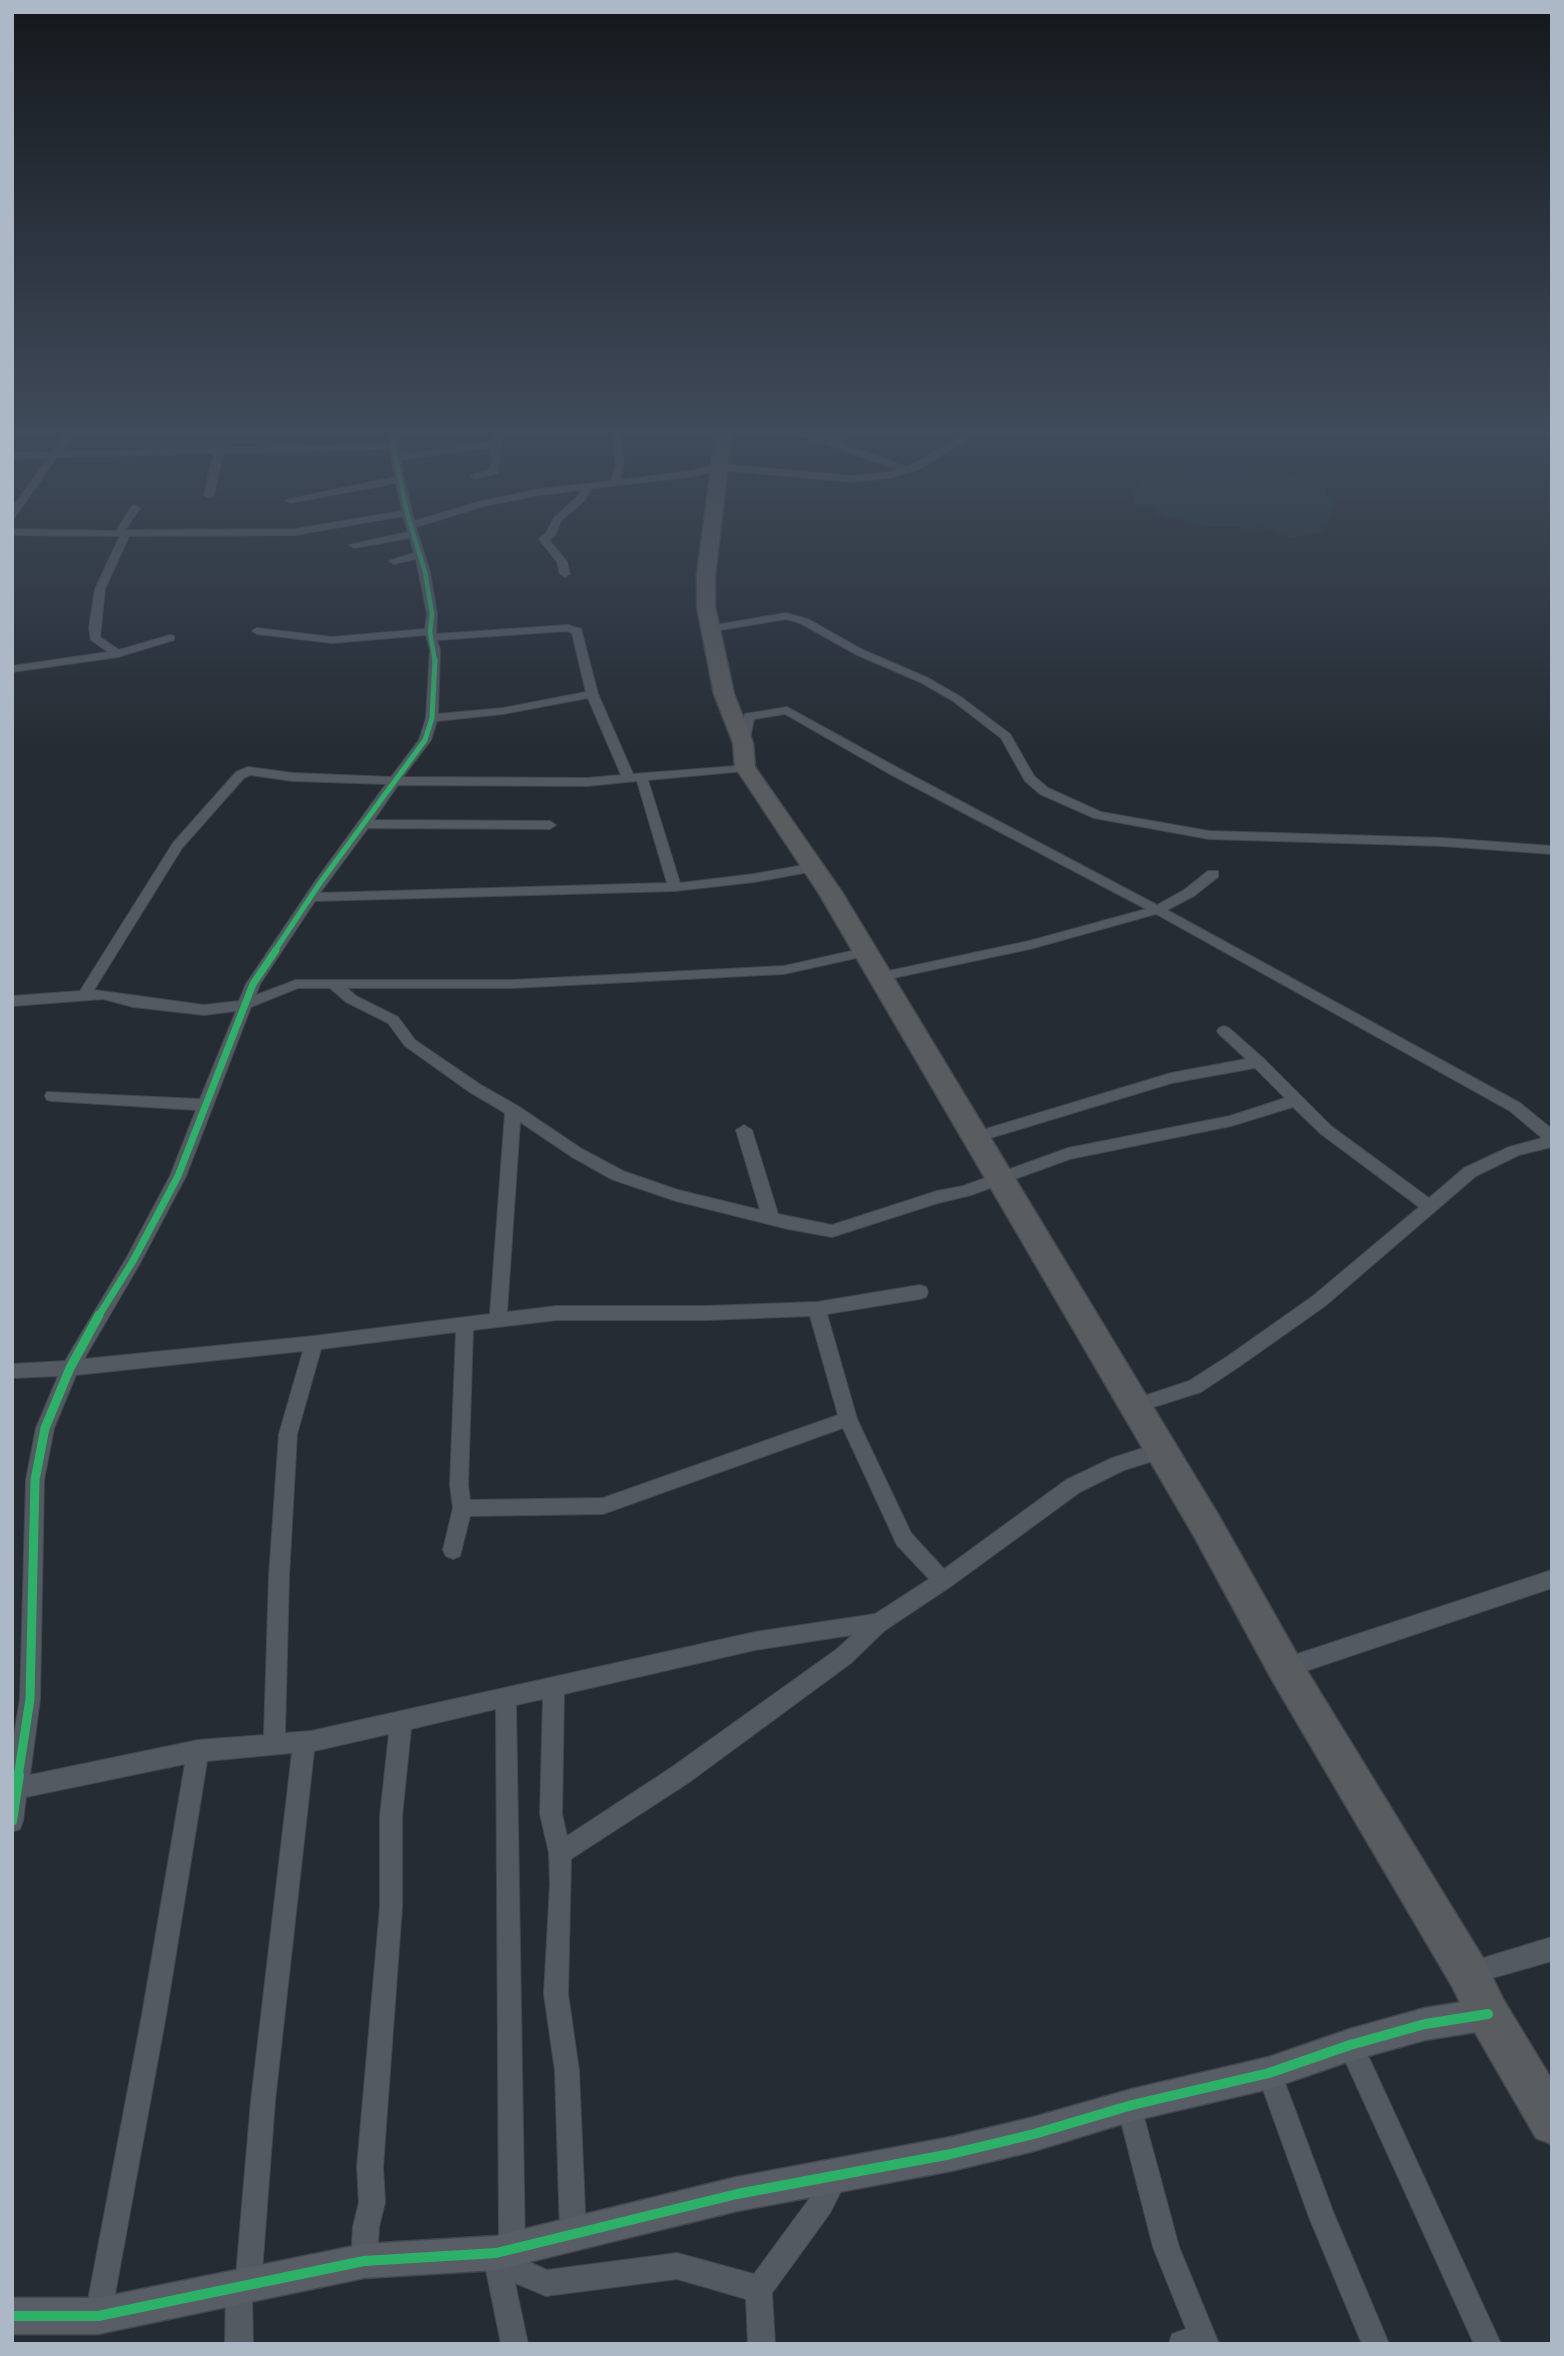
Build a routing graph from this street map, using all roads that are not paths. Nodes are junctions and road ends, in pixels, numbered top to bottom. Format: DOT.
graph roads {
  1 [pos="119,541"];
  2 [pos="365,541"];
  3 [pos="416,541"];
  4 [pos="546,541"];
  5 [pos="710,541"];
  6 [pos="354,545"];
  7 [pos="420,555"];
  8 [pos="394,561"];
  9 [pos="565,574"];
  10 [pos="709,629"];
  11 [pos="257,631"];
  12 [pos="431,634"];
  13 [pos="170,638"];
  14 [pos="118,654"];
  15 [pos="12,669"];
  16 [pos="592,694"];
  17 [pos="432,718"];
  18 [pos="743,743"];
  19 [pos="745,767"];
  20 [pos="636,779"];
  21 [pos="394,781"];
  22 [pos="363,824"];
  23 [pos="550,825"];
  24 [pos="1552,850"];
  25 [pos="815,867"];
  26 [pos="1213,874"];
  27 [pos="675,887"];
  28 [pos="311,897"];
  29 [pos="1157,910"];
  30 [pos="864,952"];
  31 [pos="879,977"];
  32 [pos="333,984"];
  33 [pos="85,994"];
  34 [pos="12,1001"];
  35 [pos="244,1005"];
  36 [pos="1224,1031"];
  37 [pos="1258,1062"];
  38 [pos="52,1096"];
  39 [pos="1297,1100"];
  40 [pos="207,1105"];
  41 [pos="513,1110"];
  42 [pos="744,1130"];
  43 [pos="974,1138"];
  44 [pos="1552,1139"];
  45 [pos="999,1179"];
  46 [pos="1430,1207"];
  47 [pos="771,1219"];
  48 [pos="920,1292"];
  49 [pos="817,1309"];
  50 [pos="498,1320"];
  51 [pos="465,1324"];
  52 [pos="314,1343"];
  53 [pos="70,1368"];
  54 [pos="12,1371"];
  55 [pos="1135,1406"];
  56 [pos="848,1419"];
  57 [pos="1160,1451"];
  58 [pos="462,1508"];
  59 [pos="453,1550"];
  60 [pos="1552,1579"];
  61 [pos="943,1581"];
  62 [pos="877,1624"];
  63 [pos="1285,1668"];
  64 [pos="554,1687"];
  65 [pos="506,1698"];
  66 [pos="401,1721"];
  67 [pos="304,1742"];
  68 [pos="274,1744"];
  69 [pos="198,1751"];
  70 [pos="15,1788"];
  71 [pos="12,1821"];
  72 [pos="559,1853"];
  73 [pos="1552,1950"];
  74 [pos="1468,1973"];
  75 [pos="1488,2014"];
  76 [pos="1350,2045"];
  77 [pos="1269,2073"];
  78 [pos="1129,2106"];
  79 [pos="1552,2122"];
  80 [pos="835,2176"];
  81 [pos="573,2234"];
  82 [pos="501,2254"];
  83 [pos="364,2262"];
  84 [pos="243,2286"];
  85 [pos="759,2289"];
  86 [pos="12,2316"];
  87 [pos="98,2316"];
  88 [pos="1197,2342"];
  89 [pos="239,2344"];
  90 [pos="515,2344"];
  91 [pos="762,2344"];
  92 [pos="1376,2344"];
  93 [pos="1488,2344"];
  1 -- 14 [label="street"];
  2 -- 6 [label="street"];
  3 -- 7 [label="street"];
  4 -- 9 [label="street"];
  5 -- 10 [label="highway"];
  7 -- 8 [label="street"];
  7 -- 12 [label="street"];
  10 -- 18 [label="highway"];
  10 -- 24 [label="street"];
  11 -- 12 [label="street"];
  12 -- 16 [label="street"];
  12 -- 17 [label="street"];
  13 -- 14 [label="street"];
  14 -- 15 [label="street"];
  16 -- 17 [label="street"];
  16 -- 20 [label="street"];
  17 -- 21 [label="street"];
  18 -- 19 [label="highway"];
  18 -- 29 [label="street"];
  19 -- 20 [label="street"];
  19 -- 25 [label="highway"];
  20 -- 21 [label="street"];
  20 -- 27 [label="street"];
  21 -- 22 [label="street"];
  21 -- 33 [label="street"];
  22 -- 23 [label="street"];
  22 -- 28 [label="street"];
  25 -- 27 [label="street"];
  25 -- 30 [label="highway"];
  26 -- 29 [label="street"];
  27 -- 28 [label="street"];
  28 -- 35 [label="street"];
  29 -- 31 [label="street"];
  29 -- 44 [label="street"];
  30 -- 31 [label="highway"];
  30 -- 32 [label="street"];
  31 -- 43 [label="highway"];
  32 -- 35 [label="street"];
  32 -- 41 [label="street"];
  33 -- 34 [label="street"];
  33 -- 35 [label="street"];
  35 -- 40 [label="street"];
  36 -- 37 [label="street"];
  37 -- 39 [label="street"];
  37 -- 43 [label="street"];
  38 -- 40 [label="street"];
  39 -- 45 [label="street"];
  39 -- 46 [label="street"];
  40 -- 53 [label="street"];
  41 -- 47 [label="street"];
  41 -- 50 [label="street"];
  42 -- 47 [label="street"];
  43 -- 45 [label="highway"];
  44 -- 46 [label="street"];
  45 -- 47 [label="street"];
  45 -- 55 [label="highway"];
  46 -- 55 [label="street"];
  48 -- 49 [label="street"];
  49 -- 50 [label="street"];
  49 -- 56 [label="street"];
  50 -- 51 [label="street"];
  51 -- 52 [label="street"];
  51 -- 58 [label="street"];
  52 -- 53 [label="street"];
  52 -- 68 [label="street"];
  53 -- 54 [label="street"];
  53 -- 70 [label="street"];
  55 -- 57 [label="highway"];
  56 -- 58 [label="street"];
  56 -- 61 [label="street"];
  57 -- 61 [label="street"];
  57 -- 63 [label="highway"];
  58 -- 59 [label="street"];
  60 -- 63 [label="street"];
  61 -- 62 [label="street"];
  62 -- 64 [label="street"];
  62 -- 72 [label="street"];
  63 -- 74 [label="highway"];
  64 -- 65 [label="street"];
  64 -- 72 [label="street"];
  65 -- 66 [label="street"];
  65 -- 82 [label="street"];
  66 -- 67 [label="street"];
  66 -- 83 [label="street"];
  67 -- 68 [label="street"];
  67 -- 84 [label="street"];
  68 -- 69 [label="street"];
  69 -- 70 [label="street"];
  69 -- 87 [label="street"];
  70 -- 71 [label="street"];
  72 -- 81 [label="street"];
  73 -- 74 [label="street"];
  74 -- 75 [label="highway"];
  75 -- 76 [label="street"];
  75 -- 79 [label="highway"];
  76 -- 77 [label="street"];
  76 -- 93 [label="street"];
  77 -- 78 [label="street"];
  77 -- 92 [label="street"];
  78 -- 80 [label="street"];
  78 -- 88 [label="street"];
  80 -- 81 [label="street"];
  80 -- 85 [label="street"];
  81 -- 82 [label="street"];
  82 -- 83 [label="street"];
  82 -- 85 [label="street"];
  82 -- 90 [label="street"];
  83 -- 84 [label="street"];
  84 -- 87 [label="street"];
  84 -- 89 [label="street"];
  85 -- 91 [label="street"];
  86 -- 87 [label="street"];
}
